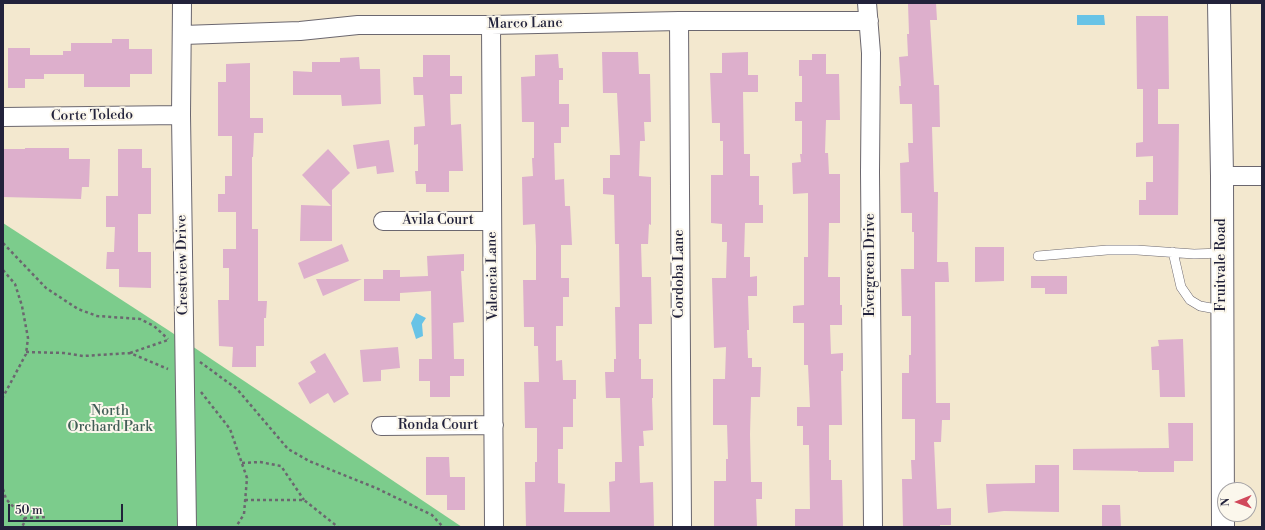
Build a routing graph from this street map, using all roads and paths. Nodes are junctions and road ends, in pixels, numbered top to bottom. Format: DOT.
graph roads {
  1 [pos="182,3"];
  2 [pos="867,3"];
  3 [pos="1218,3"];
  4 [pos="679,21"];
  5 [pos="869,21"];
  6 [pos="491,25"];
  7 [pos="182,35"];
  8 [pos="181,115"];
  9 [pos="3,117"];
  10 [pos="1222,176"];
  11 [pos="1262,176"];
  12 [pos="383,221"];
  13 [pos="492,221"];
  14 [pos="3,243"];
  15 [pos="1174,252"];
  16 [pos="1222,253"];
  17 [pos="1038,256"];
  18 [pos="3,270"];
  19 [pos="1222,310"];
  20 [pos="169,340"];
  21 [pos="184,350"];
  22 [pos="26,352"];
  23 [pos="130,353"];
  24 [pos="184,374"];
  25 [pos="3,397"];
  26 [pos="494,425"];
  27 [pos="381,426"];
  28 [pos="242,463"];
  29 [pos="3,489"];
  30 [pos="245,500"];
  31 [pos="304,500"];
  32 [pos="48,517"];
  33 [pos="24,518"];
  34 [pos="22,527"];
  35 [pos="187,527"];
  36 [pos="236,527"];
  37 [pos="338,527"];
  38 [pos="443,527"];
  39 [pos="494,527"];
  40 [pos="682,527"];
  41 [pos="873,527"];
  42 [pos="1223,527"];
  1 -- 7 [label="street, Crestview Drive"];
  2 -- 5 [label="street, Evergreen Drive"];
  3 -- 10 [label="street, Fruitvale Road"];
  4 -- 5 [label="street, Marco Lane"];
  4 -- 6 [label="street, Marco Lane"];
  4 -- 40 [label="street, Cordoba Lane"];
  5 -- 41 [label="street, Evergreen Drive"];
  6 -- 7 [label="street, Marco Lane"];
  6 -- 13 [label="street, Valencia Lane"];
  7 -- 8 [label="street, Crestview Drive"];
  8 -- 9 [label="street, Corte Toledo"];
  8 -- 21 [label="street, Crestview Drive"];
  10 -- 11 [label="street"];
  10 -- 16 [label="street, Fruitvale Road"];
  12 -- 13 [label="street, Avila Court"];
  13 -- 26 [label="street, Valencia Lane"];
  14 -- 20 [label="path"];
  15 -- 16 [label="lane"];
  15 -- 17 [label="lane"];
  15 -- 19 [label="lane"];
  16 -- 19 [label="street, Fruitvale Road"];
  18 -- 22 [label="path"];
  19 -- 42 [label="street, Fruitvale Road"];
  20 -- 21 [label="path"];
  20 -- 23 [label="path"];
  21 -- 24 [label="street, Crestview Drive"];
  21 -- 38 [label="path"];
  22 -- 23 [label="path"];
  22 -- 25 [label="path"];
  23 -- 24 [label="path"];
  24 -- 28 [label="path"];
  24 -- 35 [label="street, Crestview Drive"];
  26 -- 27 [label="street, Ronda Court"];
  26 -- 39 [label="street, Valencia Lane"];
  28 -- 30 [label="path"];
  28 -- 31 [label="path"];
  29 -- 33 [label="path"];
  30 -- 31 [label="path"];
  30 -- 36 [label="path"];
  31 -- 37 [label="path"];
  32 -- 33 [label="path"];
  33 -- 34 [label="path"];
}
